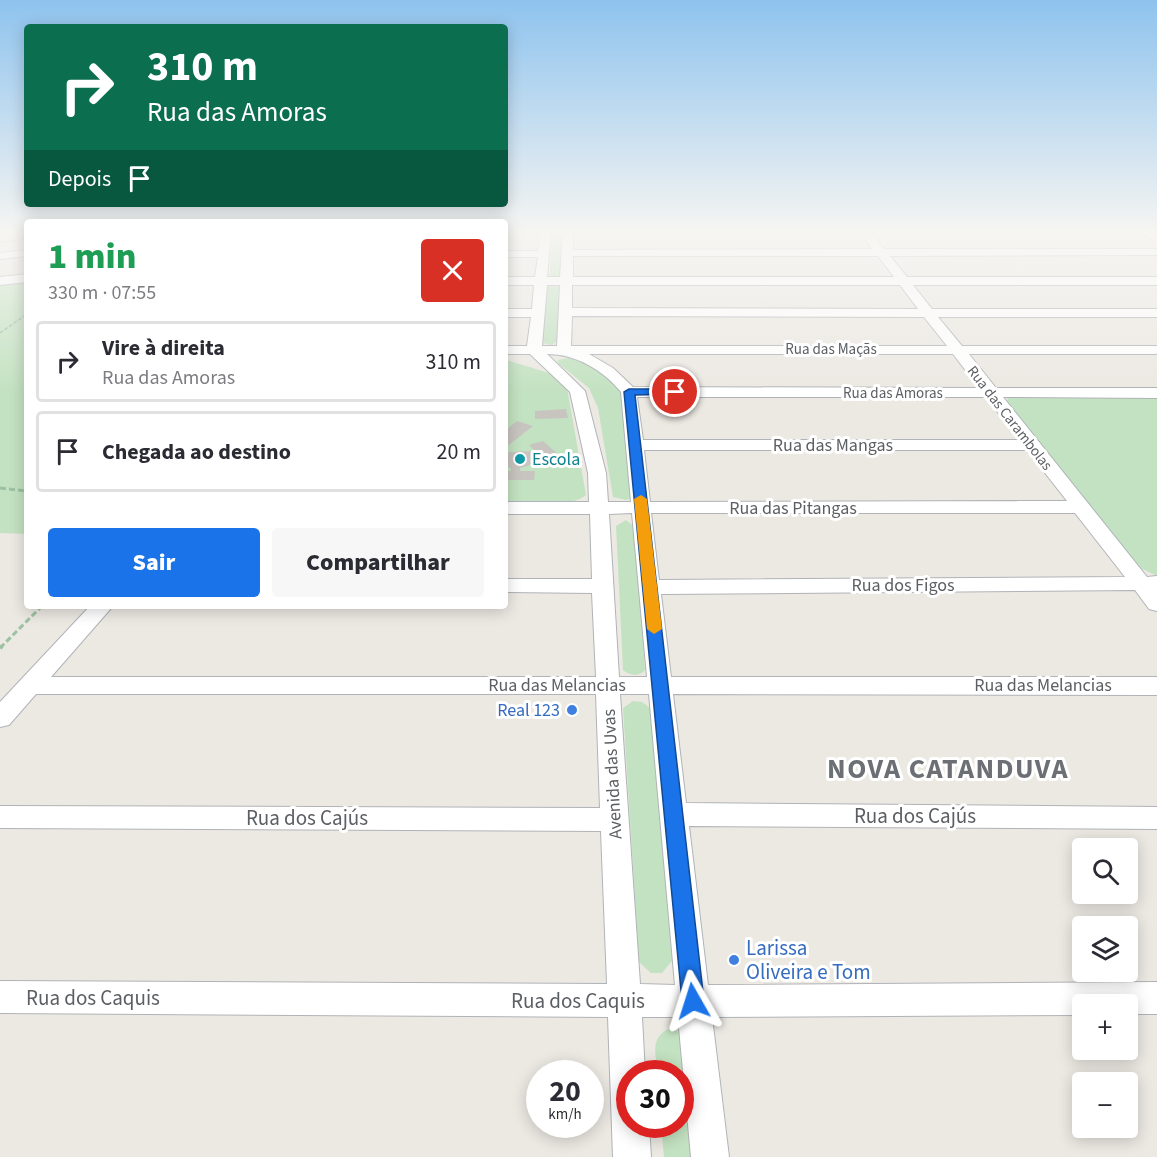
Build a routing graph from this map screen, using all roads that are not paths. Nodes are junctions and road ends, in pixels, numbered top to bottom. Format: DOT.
graph roads {
  1 [pos="541,285"];
  2 [pos="566,285"];
  3 [pos="906,285"];
  4 [pos="565,312"];
  5 [pos="508,313"];
  6 [pos="537,313"];
  7 [pos="928,313"];
  8 [pos="1157,313"];
  9 [pos="564,349"];
  10 [pos="508,350"];
  11 [pos="534,350"];
  12 [pos="957,350"];
  13 [pos="1157,350"];
  14 [pos="629,392"];
  15 [pos="991,393"];
  16 [pos="1157,393"];
  17 [pos="635,445"];
  18 [pos="1032,445"];
  19 [pos="1081,507"];
  20 [pos="508,508"];
  21 [pos="642,508"];
  22 [pos="599,509"];
  23 [pos="1149,583"];
  24 [pos="508,586"];
  25 [pos="603,586"];
  26 [pos="650,587"];
  27 [pos="1157,604"];
  28 [pos="99,609"];
  29 [pos="30,685"];
  30 [pos="607,685"];
  31 [pos="660,685"];
  32 [pos="1157,686"];
  33 [pos="0,718"];
  34 [pos="674,814"];
  35 [pos="0,817"];
  36 [pos="1157,818"];
  37 [pos="614,820"];
  38 [pos="0,997"];
  39 [pos="1157,999"];
  40 [pos="624,1001"];
  41 [pos="693,1001"];
  42 [pos="632,1157"];
  43 [pos="710,1157"];
  1 -- 6 [label="street"];
  2 -- 4 [label="street"];
  3 -- 7 [label="street, Rua das Carambolas"];
  4 -- 7 [label="street"];
  4 -- 9 [label="street"];
  5 -- 6 [label="street"];
  6 -- 11 [label="street"];
  7 -- 8 [label="street"];
  7 -- 12 [label="street, Rua das Carambolas"];
  9 -- 11 [label="street, Rua das Maçãs"];
  9 -- 12 [label="street, Rua das Maçãs"];
  9 -- 14 [label="street"];
  10 -- 11 [label="street, Rua das Maçãs"];
  11 -- 22 [label="street, Avenida das Uvas"];
  12 -- 13 [label="street, Rua das Maçãs"];
  12 -- 15 [label="street, Rua das Carambolas"];
  14 -- 15 [label="street, Rua das Amoras"];
  14 -- 17 [label="street"];
  15 -- 16 [label="street, Rua das Amoras"];
  15 -- 18 [label="street, Rua das Carambolas"];
  17 -- 18 [label="street, Rua das Mangas"];
  17 -- 21 [label="street"];
  18 -- 19 [label="street, Rua das Carambolas"];
  19 -- 21 [label="street, Rua das Pitangas"];
  19 -- 23 [label="street, Rua das Carambolas"];
  20 -- 22 [label="street, Rua das Pitangas"];
  21 -- 22 [label="street, Rua das Pitangas"];
  21 -- 26 [label="street"];
  22 -- 25 [label="street, Avenida das Uvas"];
  23 -- 26 [label="street, Rua dos Figos"];
  23 -- 27 [label="street, Rua das Carambolas"];
  24 -- 25 [label="street"];
  25 -- 30 [label="street, Avenida das Uvas"];
  26 -- 31 [label="street"];
  28 -- 29 [label="street"];
  29 -- 30 [label="street, Rua das Melancias"];
  29 -- 33 [label="street"];
  30 -- 31 [label="street, Rua das Melancias"];
  30 -- 37 [label="street, Avenida das Uvas"];
  31 -- 32 [label="street, Rua das Melancias"];
  31 -- 34 [label="street"];
  34 -- 36 [label="street, Rua dos Cajús"];
  34 -- 41 [label="street"];
  35 -- 37 [label="street, Rua dos Cajús"];
  37 -- 40 [label="street, Avenida das Uvas"];
  38 -- 40 [label="street, Rua dos Caquis"];
  39 -- 41 [label="street, Rua dos Caquis"];
  40 -- 41 [label="street, Rua dos Caquis"];
  40 -- 42 [label="street, Avenida das Uvas"];
  41 -- 43 [label="street"];
}
